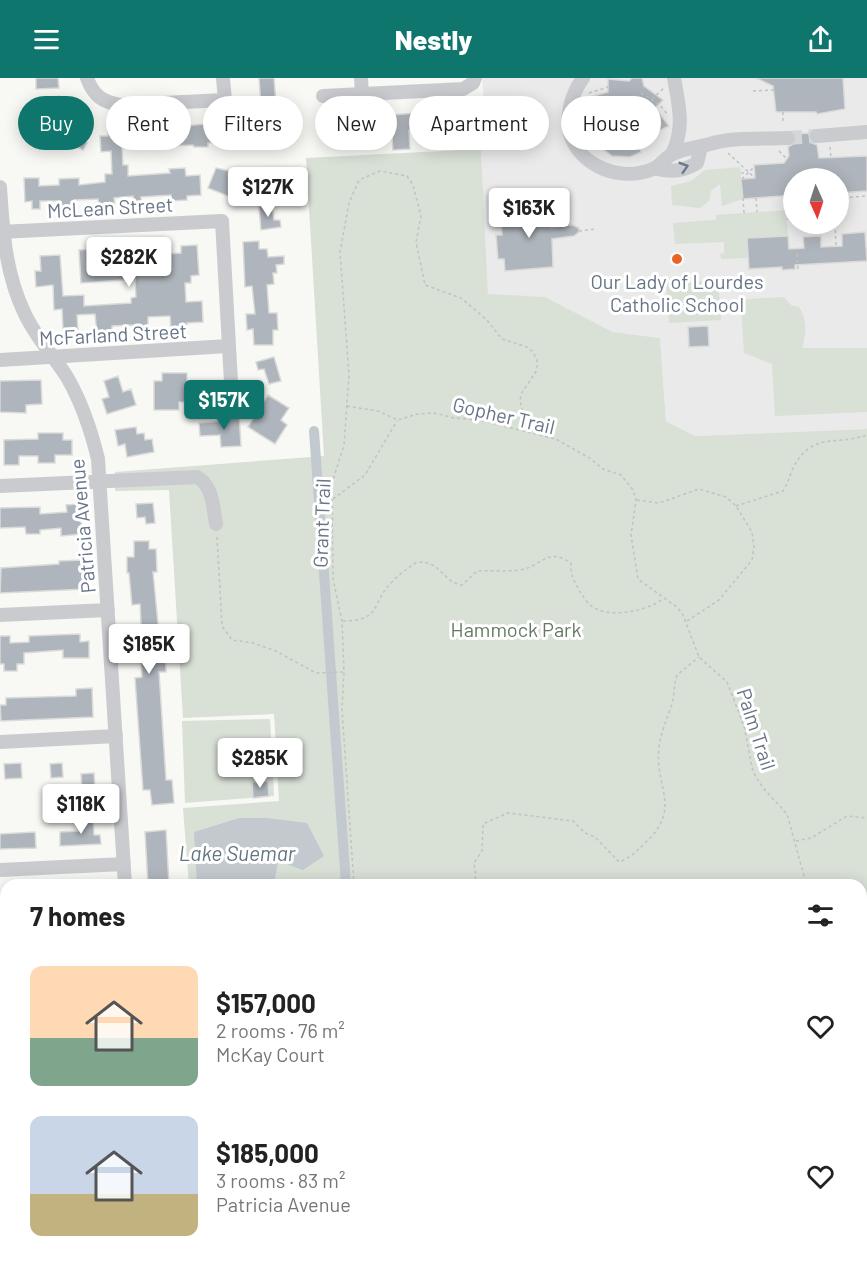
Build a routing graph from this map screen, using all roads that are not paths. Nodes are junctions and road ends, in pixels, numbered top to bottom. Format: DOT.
graph roads {
  1 [pos="87,78"];
  2 [pos="223,78"];
  3 [pos="361,78"];
  4 [pos="582,78"];
  5 [pos="474,81"];
  6 [pos="672,81"];
  7 [pos="362,94"];
  8 [pos="323,96"];
  9 [pos="867,132"];
  10 [pos="817,136"];
  11 [pos="788,138"];
  12 [pos="701,147"];
  13 [pos="672,154"];
  14 [pos="656,168"];
  15 [pos="0,187"];
  16 [pos="1,232"];
  17 [pos="228,346"];
  18 [pos="52,357"];
  19 [pos="0,360"];
  20 [pos="231,382"];
  21 [pos="100,482"];
  22 [pos="0,486"];
  23 [pos="216,524"];
  24 [pos="108,610"];
  25 [pos="0,615"];
  26 [pos="116,736"];
  27 [pos="0,742"];
  28 [pos="124,864"];
  29 [pos="0,870"];
  30 [pos="125,879"];
  1 -- 2 [label="street"];
  3 -- 7 [label="street"];
  4 -- 14 [label="street"];
  5 -- 7 [label="street"];
  6 -- 13 [label="street"];
  7 -- 8 [label="street"];
  9 -- 10 [label="street"];
  11 -- 12 [label="street"];
  12 -- 13 [label="street"];
  14 -- 12 [label="street, one-way"];
  13 -- 14 [label="street"];
  15 -- 16 [label="street, Patricia Avenue"];
  16 -- 17 [label="street, McLean Street"];
  16 -- 18 [label="street, Patricia Avenue"];
  17 -- 18 [label="street, McFarland Street"];
  17 -- 20 [label="street"];
  18 -- 19 [label="street, McFarland Street"];
  18 -- 21 [label="street, Patricia Avenue"];
  21 -- 22 [label="street"];
  21 -- 23 [label="street"];
  21 -- 24 [label="street, Patricia Avenue"];
  24 -- 25 [label="street"];
  24 -- 26 [label="street, Patricia Avenue"];
  26 -- 27 [label="street"];
  26 -- 28 [label="street, Patricia Avenue"];
  28 -- 29 [label="street"];
  28 -- 30 [label="street, Patricia Avenue"];
}
